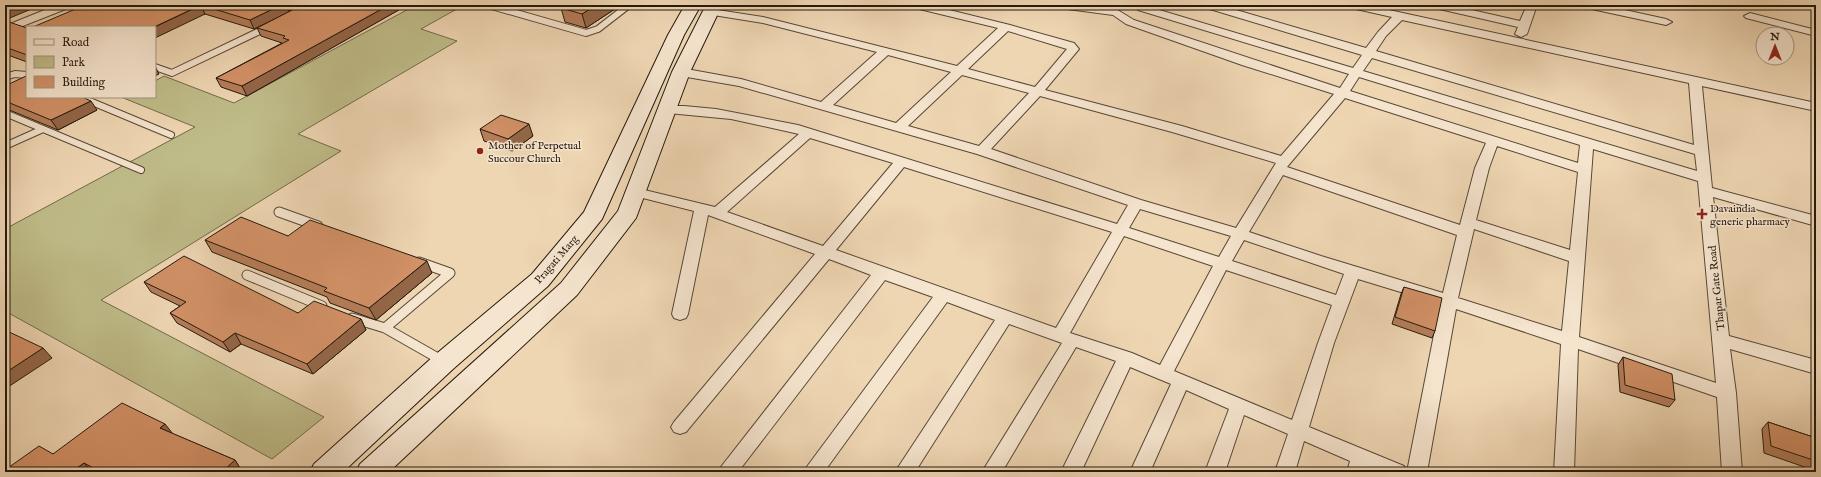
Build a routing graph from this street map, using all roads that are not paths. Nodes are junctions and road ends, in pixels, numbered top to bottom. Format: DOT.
graph roads {
  1 [pos="67,5"];
  2 [pos="283,5"];
  3 [pos="488,5"];
  4 [pos="629,5"];
  5 [pos="915,5"];
  6 [pos="1061,5"];
  7 [pos="1207,5"];
  8 [pos="1351,5"];
  9 [pos="1435,5"];
  10 [pos="1532,5"];
  11 [pos="1587,5"];
  12 [pos="1144,6"];
  13 [pos="706,7"];
  14 [pos="294,14"];
  15 [pos="1400,15"];
  16 [pos="1750,16"];
  17 [pos="1125,19"];
  18 [pos="1666,22"];
  19 [pos="273,24"];
  20 [pos="1524,25"];
  21 [pos="1006,27"];
  22 [pos="5,30"];
  23 [pos="1816,33"];
  24 [pos="1518,42"];
  25 [pos="886,51"];
  26 [pos="1369,52"];
  27 [pos="156,67"];
  28 [pos="959,71"];
  29 [pos="681,72"];
  30 [pos="1357,72"];
  31 [pos="26,75"];
  32 [pos="5,77"];
  33 [pos="1695,80"];
  34 [pos="1038,91"];
  35 [pos="1343,92"];
  36 [pos="82,98"];
  37 [pos="823,107"];
  38 [pos="668,109"];
  39 [pos="1816,109"];
  40 [pos="5,113"];
  41 [pos="898,128"];
  42 [pos="43,129"];
  43 [pos="808,133"];
  44 [pos="171,135"];
  45 [pos="1494,140"];
  46 [pos="1587,143"];
  47 [pos="5,146"];
  48 [pos="982,152"];
  49 [pos="1701,152"];
  50 [pos="901,162"];
  51 [pos="1282,165"];
  52 [pos="141,170"];
  53 [pos="1585,170"];
  54 [pos="1704,184"];
  55 [pos="636,192"];
  56 [pos="1136,203"];
  57 [pos="710,210"];
  58 [pos="279,212"];
  59 [pos="1816,221"];
  60 [pos="1466,227"];
  61 [pos="324,228"];
  62 [pos="1121,230"];
  63 [pos="1240,234"];
  64 [pos="824,252"];
  65 [pos="1577,258"];
  66 [pos="413,260"];
  67 [pos="1222,262"];
  68 [pos="882,272"];
  69 [pos="1353,272"];
  70 [pos="247,275"];
  71 [pos="944,294"];
  72 [pos="1449,301"];
  73 [pos="1342,302"];
  74 [pos="328,308"];
  75 [pos="342,314"];
  76 [pos="680,314"];
  77 [pos="1005,317"];
  78 [pos="385,328"];
  79 [pos="1066,338"];
  80 [pos="1570,339"];
  81 [pos="1722,340"];
  82 [pos="1126,358"];
  83 [pos="444,362"];
  84 [pos="1816,367"];
  85 [pos="1173,378"];
  86 [pos="1728,393"];
  87 [pos="1239,405"];
  88 [pos="680,427"];
  89 [pos="1298,430"];
  90 [pos="1359,464"];
  91 [pos="324,472"];
  92 [pos="370,472"];
  93 [pos="727,472"];
  94 [pos="813,472"];
  95 [pos="905,472"];
  96 [pos="992,472"];
  97 [pos="1071,472"];
  98 [pos="1140,472"];
  99 [pos="1215,472"];
  100 [pos="1286,472"];
  101 [pos="1397,472"];
  102 [pos="1417,472"];
  103 [pos="1564,472"];
  104 [pos="1732,472"];
  1 -- 22 [label="street"];
  2 -- 14 [label="lane"];
  3 -- 4 [label="lane"];
  5 -- 21 [label="street"];
  6 -- 17 [label="street"];
  7 -- 26 [label="street"];
  8 -- 15 [label="street"];
  9 -- 20 [label="street"];
  10 -- 20 [label="street"];
  11 -- 18 [label="street"];
  12 -- 17 [label="street"];
  12 -- 30 [label="street"];
  13 -- 25 [label="street"];
  13 -- 29 [label="main road"];
  13 -- 83 [label="main road, Pragati Marg"];
  15 -- 24 [label="street"];
  15 -- 26 [label="street"];
  16 -- 23 [label="street"];
  17 -- 35 [label="street"];
  19 -- 27 [label="lane"];
  20 -- 24 [label="street"];
  21 -- 28 [label="street"];
  21 -- 34 [label="street"];
  24 -- 33 [label="street"];
  25 -- 28 [label="street"];
  25 -- 37 [label="street"];
  26 -- 30 [label="street"];
  26 -- 49 [label="street"];
  28 -- 34 [label="street"];
  28 -- 41 [label="street"];
  29 -- 37 [label="street"];
  29 -- 38 [label="main road"];
  30 -- 35 [label="street"];
  30 -- 46 [label="street"];
  31 -- 32 [label="lane"];
  33 -- 39 [label="street"];
  33 -- 49 [label="street, Thapar Gate Road"];
  34 -- 48 [label="street"];
  34 -- 51 [label="street"];
  35 -- 45 [label="street"];
  35 -- 51 [label="street"];
  36 -- 44 [label="lane"];
  37 -- 41 [label="street"];
  38 -- 43 [label="street"];
  38 -- 55 [label="main road"];
  40 -- 42 [label="lane"];
  41 -- 48 [label="street"];
  42 -- 47 [label="lane"];
  42 -- 52 [label="lane"];
  43 -- 50 [label="street"];
  43 -- 57 [label="street"];
  45 -- 53 [label="street"];
  45 -- 60 [label="street"];
  46 -- 53 [label="street"];
  46 -- 54 [label="street"];
  48 -- 56 [label="street"];
  49 -- 54 [label="street, Thapar Gate Road"];
  50 -- 62 [label="street"];
  50 -- 64 [label="street"];
  51 -- 60 [label="street"];
  51 -- 63 [label="street"];
  53 -- 65 [label="street"];
  54 -- 59 [label="street"];
  54 -- 81 [label="street, Thapar Gate Road"];
  55 -- 57 [label="street"];
  55 -- 92 [label="main road"];
  56 -- 62 [label="street"];
  56 -- 63 [label="street"];
  57 -- 64 [label="street"];
  57 -- 76 [label="street"];
  58 -- 61 [label="lane"];
  60 -- 65 [label="street"];
  60 -- 72 [label="street"];
  62 -- 67 [label="street"];
  62 -- 79 [label="street"];
  63 -- 67 [label="street"];
  63 -- 69 [label="street"];
  64 -- 68 [label="street"];
  64 -- 88 [label="street"];
  65 -- 80 [label="street"];
  66 -- 78 [label="lane"];
  67 -- 73 [label="street"];
  67 -- 85 [label="street"];
  68 -- 71 [label="street"];
  68 -- 93 [label="street"];
  69 -- 72 [label="street"];
  69 -- 73 [label="street"];
  70 -- 74 [label="lane"];
  71 -- 77 [label="street"];
  71 -- 94 [label="street"];
  72 -- 80 [label="street"];
  72 -- 102 [label="street"];
  73 -- 89 [label="street"];
  75 -- 78 [label="lane"];
  77 -- 79 [label="street"];
  77 -- 95 [label="street"];
  78 -- 83 [label="lane"];
  79 -- 82 [label="street"];
  79 -- 96 [label="street"];
  80 -- 86 [label="street"];
  80 -- 103 [label="street"];
  81 -- 84 [label="street"];
  81 -- 86 [label="street, Thapar Gate Road"];
  82 -- 85 [label="street"];
  82 -- 97 [label="street"];
  83 -- 91 [label="main road, Pragati Marg"];
  85 -- 87 [label="street"];
  85 -- 98 [label="street"];
  86 -- 104 [label="street, Thapar Gate Road"];
  87 -- 89 [label="street"];
  87 -- 99 [label="street"];
  89 -- 90 [label="street"];
  89 -- 100 [label="street"];
  90 -- 101 [label="street"];
}
